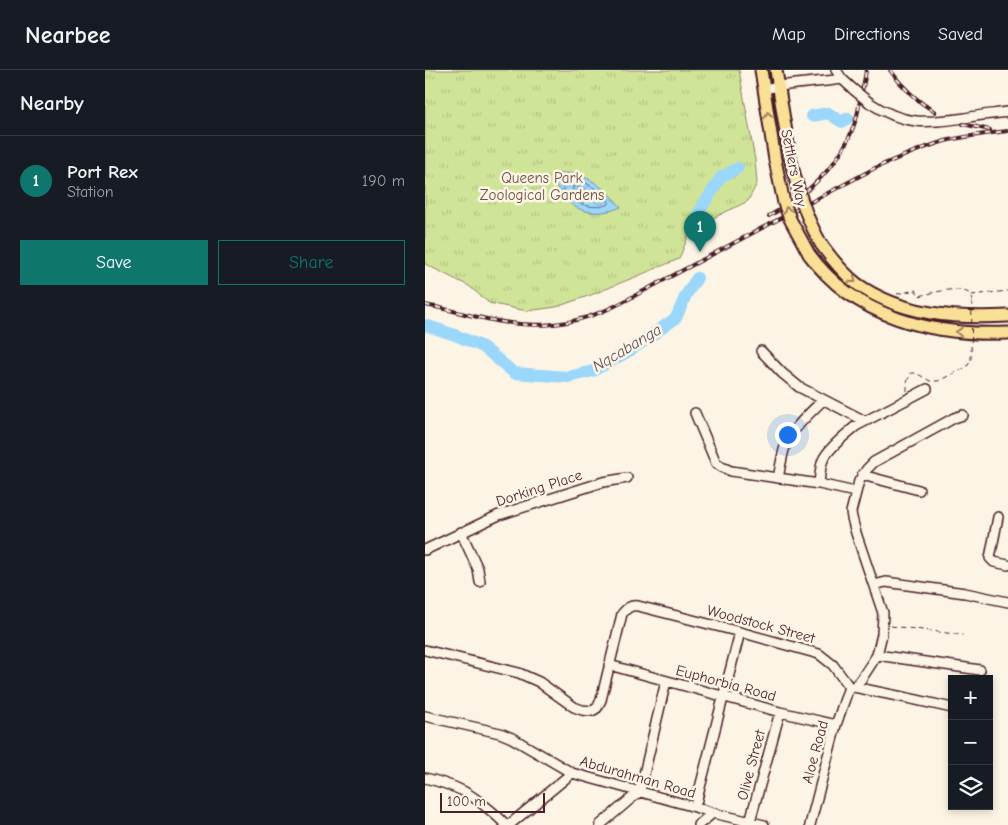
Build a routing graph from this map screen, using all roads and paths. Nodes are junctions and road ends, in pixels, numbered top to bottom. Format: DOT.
graph roads {
  1 [pos="761,70"];
  2 [pos="775,70"];
  3 [pos="836,70"];
  4 [pos="842,79"];
  5 [pos="778,85"];
  6 [pos="764,88"];
  7 [pos="1008,112"];
  8 [pos="1008,291"];
  9 [pos="971,295"];
  10 [pos="881,298"];
  11 [pos="1008,316"];
  12 [pos="1008,333"];
  13 [pos="761,351"];
  14 [pos="927,389"];
  15 [pos="908,399"];
  16 [pos="823,400"];
  17 [pos="695,413"];
  18 [pos="963,415"];
  19 [pos="865,421"];
  20 [pos="862,475"];
  21 [pos="627,478"];
  22 [pos="778,478"];
  23 [pos="819,484"];
  24 [pos="919,490"];
  25 [pos="855,492"];
  26 [pos="998,517"];
  27 [pos="461,532"];
  28 [pos="425,550"];
  29 [pos="1008,565"];
  30 [pos="480,582"];
  31 [pos="874,585"];
  32 [pos="1008,602"];
  33 [pos="883,625"];
  34 [pos="740,632"];
  35 [pos="963,635"];
  36 [pos="425,650"];
  37 [pos="877,655"];
  38 [pos="609,665"];
  39 [pos="980,670"];
  40 [pos="666,681"];
  41 [pos="851,687"];
  42 [pos="723,696"];
  43 [pos="948,707"];
  44 [pos="780,712"];
  45 [pos="425,716"];
  46 [pos="836,726"];
  47 [pos="573,774"];
  48 [pos="425,778"];
  49 [pos="640,791"];
  50 [pos="695,807"];
  51 [pos="713,813"];
  52 [pos="750,823"];
  53 [pos="508,825"];
  54 [pos="600,825"];
  55 [pos="698,825"];
  56 [pos="764,825"];
  57 [pos="810,825"];
  1 -- 6 [label="main road, Settlers Way"];
  2 -- 5 [label="main road, Settlers Way"];
  3 -- 4 [label="street"];
  4 -- 5 [label="street"];
  4 -- 7 [label="street, bridge"];
  5 -- 6 [label="street"];
  5 -- 10 [label="main road, Settlers Way, one-way, bridge"];
  12 -- 6 [label="main road, Settlers Way, one-way, bridge"];
  8 -- 9 [label="path"];
  9 -- 10 [label="path"];
  9 -- 15 [label="path, bridge"];
  10 -- 11 [label="main road, Settlers Way"];
  13 -- 16 [label="street"];
  14 -- 15 [label="street"];
  15 -- 19 [label="street"];
  16 -- 19 [label="street"];
  16 -- 22 [label="street"];
  17 -- 22 [label="street"];
  18 -- 20 [label="street"];
  19 -- 23 [label="street"];
  20 -- 24 [label="street"];
  20 -- 25 [label="street"];
  21 -- 27 [label="street, Dorking Place"];
  22 -- 23 [label="street"];
  23 -- 25 [label="street"];
  25 -- 31 [label="street"];
  26 -- 29 [label="street"];
  27 -- 28 [label="street, Dorking Place"];
  27 -- 30 [label="street"];
  31 -- 32 [label="street"];
  31 -- 33 [label="street"];
  33 -- 35 [label="path"];
  33 -- 37 [label="street"];
  34 -- 38 [label="street, Woodstock Street"];
  34 -- 41 [label="street, Woodstock Street"];
  34 -- 42 [label="street"];
  36 -- 38 [label="street"];
  37 -- 39 [label="street"];
  37 -- 41 [label="street, Aloe Road"];
  38 -- 40 [label="street, Euphorbia Road"];
  40 -- 42 [label="street, Euphorbia Road"];
  40 -- 49 [label="street"];
  41 -- 43 [label="street"];
  41 -- 46 [label="street, Aloe Road"];
  42 -- 44 [label="street, Euphorbia Road"];
  42 -- 50 [label="street"];
  44 -- 46 [label="street, Euphorbia Road"];
  44 -- 52 [label="street, Olive Street"];
  45 -- 47 [label="street, Abdurahman Road"];
  46 -- 57 [label="street, Aloe Road"];
  47 -- 49 [label="street, Abdurahman Road"];
  47 -- 53 [label="street"];
  48 -- 53 [label="street"];
  49 -- 50 [label="street, Abdurahman Road"];
  49 -- 54 [label="street"];
  50 -- 51 [label="street, Abdurahman Road"];
  51 -- 52 [label="street, Abdurahman Road"];
  51 -- 55 [label="street"];
  52 -- 56 [label="street, Abdurahman Road"];
}
